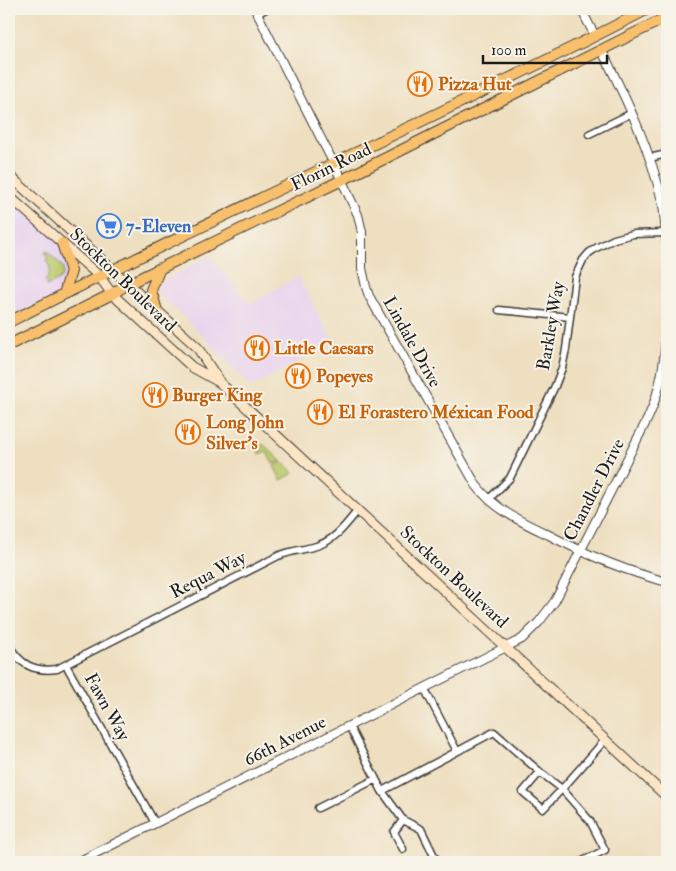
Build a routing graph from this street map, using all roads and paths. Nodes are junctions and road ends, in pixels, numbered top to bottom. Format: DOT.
graph roads {
  1 [pos="266,9"];
  2 [pos="581,9"];
  3 [pos="648,9"];
  4 [pos="256,11"];
  5 [pos="667,17"];
  6 [pos="614,26"];
  7 [pos="595,36"];
  8 [pos="602,51"];
  9 [pos="582,60"];
  10 [pos="632,113"];
  11 [pos="589,134"];
  12 [pos="667,154"];
  13 [pos="649,158"];
  14 [pos="334,164"];
  15 [pos="9,175"];
  16 [pos="342,180"];
  17 [pos="9,196"];
  18 [pos="665,233"];
  19 [pos="667,243"];
  20 [pos="62,244"];
  21 [pos="160,268"];
  22 [pos="112,270"];
  23 [pos="99,276"];
  24 [pos="128,284"];
  25 [pos="64,294"];
  26 [pos="112,294"];
  27 [pos="499,310"];
  28 [pos="157,311"];
  29 [pos="570,317"];
  30 [pos="9,322"];
  31 [pos="667,324"];
  32 [pos="9,345"];
  33 [pos="219,382"];
  34 [pos="489,500"];
  35 [pos="358,510"];
  36 [pos="580,551"];
  37 [pos="667,582"];
  38 [pos="9,645"];
  39 [pos="506,647"];
  40 [pos="66,665"];
  41 [pos="424,688"];
  42 [pos="349,726"];
  43 [pos="605,740"];
  44 [pos="457,751"];
  45 [pos="540,772"];
  46 [pos="376,778"];
  47 [pos="562,789"];
  48 [pos="382,791"];
  49 [pos="667,797"];
  50 [pos="318,808"];
  51 [pos="403,820"];
  52 [pos="155,823"];
  53 [pos="403,849"];
  54 [pos="78,862"];
  55 [pos="437,862"];
  56 [pos="581,862"];
  1 -- 4 [label="street"];
  2 -- 7 [label="street"];
  3 -- 6 [label="main road, Florin Road"];
  4 -- 14 [label="street, Lindale Drive"];
  5 -- 8 [label="main road, Florin Road"];
  6 -- 7 [label="main road, Florin Road"];
  6 -- 8 [label="main road"];
  7 -- 9 [label="main road"];
  7 -- 14 [label="main road, Florin Road"];
  8 -- 9 [label="main road, Florin Road"];
  8 -- 10 [label="street"];
  9 -- 16 [label="main road, Florin Road"];
  10 -- 11 [label="street"];
  10 -- 13 [label="street"];
  12 -- 13 [label="street"];
  13 -- 18 [label="street"];
  14 -- 16 [label="street, Lindale Drive"];
  14 -- 22 [label="main road, Florin Road"];
  15 -- 22 [label="main road, Stockton Boulevard"];
  16 -- 21 [label="main road, Florin Road"];
  16 -- 34 [label="street, Lindale Drive"];
  17 -- 20 [label="main road, Stockton Boulevard"];
  18 -- 19 [label="street"];
  18 -- 29 [label="street, Barkley Way"];
  20 -- 23 [label="main road, Stockton Boulevard"];
  20 -- 25 [label="main road"];
  21 -- 24 [label="main road, Florin Road"];
  21 -- 28 [label="main road"];
  22 -- 23 [label="main road, Florin Road"];
  22 -- 24 [label="main road, Stockton Boulevard"];
  23 -- 25 [label="main road, Florin Road"];
  23 -- 26 [label="main road, Stockton Boulevard"];
  24 -- 26 [label="main road, Florin Road"];
  24 -- 28 [label="main road, Stockton Boulevard"];
  25 -- 30 [label="main road, Florin Road"];
  26 -- 32 [label="main road, Florin Road"];
  26 -- 33 [label="main road, Stockton Boulevard"];
  27 -- 29 [label="street"];
  28 -- 33 [label="main road, Stockton Boulevard"];
  29 -- 34 [label="street, Barkley Way"];
  31 -- 36 [label="street, Chandler Drive"];
  33 -- 35 [label="main road, Stockton Boulevard"];
  34 -- 36 [label="street, Lindale Drive"];
  35 -- 39 [label="main road, Stockton Boulevard"];
  35 -- 40 [label="street, Requa Way"];
  36 -- 37 [label="street, Lindale Drive"];
  36 -- 39 [label="street, Chandler Drive"];
  38 -- 40 [label="street, Fawn Way"];
  39 -- 41 [label="street, 66th Avenue"];
  39 -- 43 [label="main road, Stockton Boulevard"];
  40 -- 52 [label="street, Fawn Way"];
  41 -- 42 [label="street, 66th Avenue"];
  41 -- 44 [label="street"];
  42 -- 46 [label="street"];
  42 -- 52 [label="street, 66th Avenue"];
  43 -- 47 [label="street"];
  43 -- 49 [label="main road, Stockton Boulevard"];
  44 -- 45 [label="street"];
  44 -- 48 [label="street"];
  45 -- 47 [label="street"];
  45 -- 47 [label="street"];
  46 -- 48 [label="street"];
  46 -- 50 [label="street"];
  47 -- 56 [label="street"];
  48 -- 51 [label="street"];
  51 -- 53 [label="street"];
  51 -- 55 [label="street"];
  52 -- 54 [label="street, 66th Avenue"];
}
